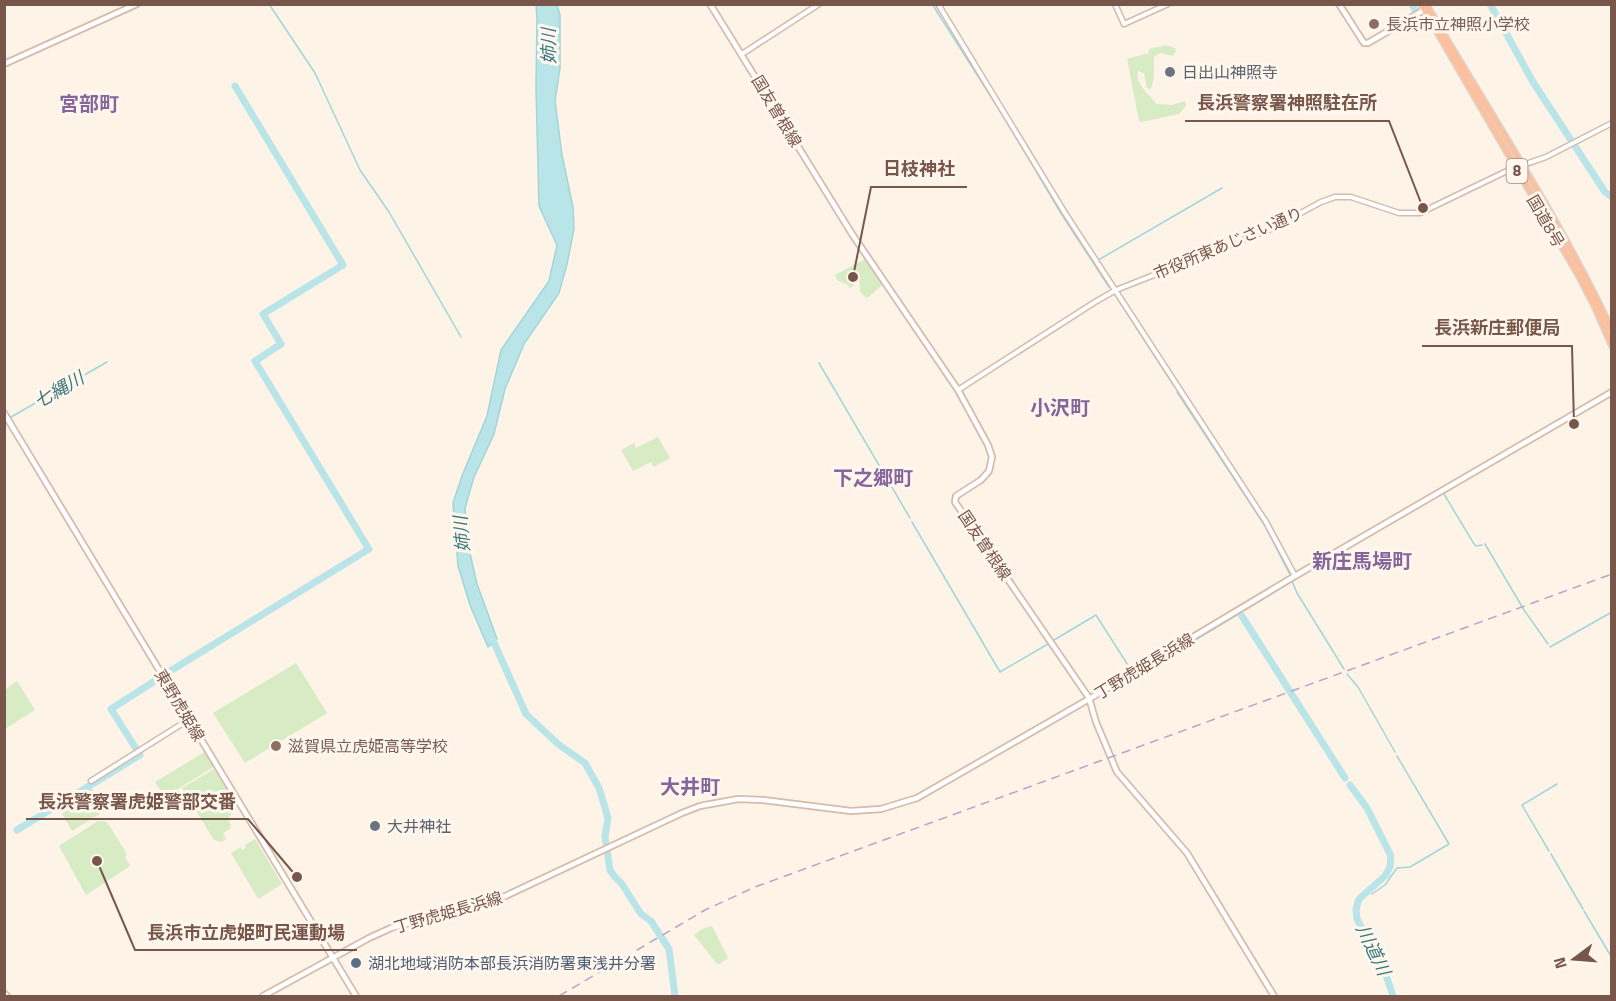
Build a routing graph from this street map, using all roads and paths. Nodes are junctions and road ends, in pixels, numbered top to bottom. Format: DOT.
graph roads {
  1 [pos="137,4"];
  2 [pos="710,4"];
  3 [pos="819,4"];
  4 [pos="938,4"];
  5 [pos="1115,4"];
  6 [pos="1168,4"];
  7 [pos="1339,4"];
  8 [pos="1424,6"];
  9 [pos="741,54"];
  10 [pos="4,64"];
  11 [pos="1611,123"];
  12 [pos="1518,167"];
  13 [pos="1116,290"];
  14 [pos="1609,332"];
  15 [pos="1611,340"];
  16 [pos="1611,346"];
  17 [pos="958,390"];
  18 [pos="1611,392"];
  19 [pos="4,413"];
  20 [pos="1295,576"];
  21 [pos="1089,698"];
  22 [pos="188,720"];
  23 [pos="91,781"];
  24 [pos="332,958"];
  25 [pos="4,993"];
  26 [pos="7,996"];
  27 [pos="263,996"];
  28 [pos="356,996"];
  29 [pos="1274,996"];
  1 -- 10 [label="main road"];
  2 -- 9 [label="main road, 国友曽根線"];
  3 -- 9 [label="street"];
  4 -- 13 [label="street"];
  5 -- 6 [label="street"];
  7 -- 8 [label="main road"];
  8 -- 12 [label="highway, 国道8号 / 8"];
  9 -- 17 [label="main road, 国友曽根線"];
  11 -- 12 [label="street, 市役所東あじさい通り"];
  12 -- 13 [label="street, 市役所東あじさい通り"];
  12 -- 14 [label="highway, 国道8号 / 8"];
  13 -- 17 [label="street, 市役所東あじさい通り"];
  13 -- 20 [label="street"];
  14 -- 15 [label="highway"];
  14 -- 16 [label="highway, 国道8号 / 8"];
  17 -- 21 [label="main road, 国友曽根線"];
  18 -- 20 [label="main road, 丁野虎姫長浜線"];
  19 -- 22 [label="main road, 東野虎姫線"];
  20 -- 21 [label="main road, 丁野虎姫長浜線"];
  21 -- 24 [label="main road, 丁野虎姫長浜線"];
  21 -- 29 [label="main road, 国友曽根線"];
  22 -- 23 [label="street"];
  22 -- 24 [label="main road, 東野虎姫線"];
  24 -- 27 [label="main road, 丁野虎姫長浜線"];
  24 -- 28 [label="main road, 東野虎姫線"];
  25 -- 26 [label="main road"];
}
